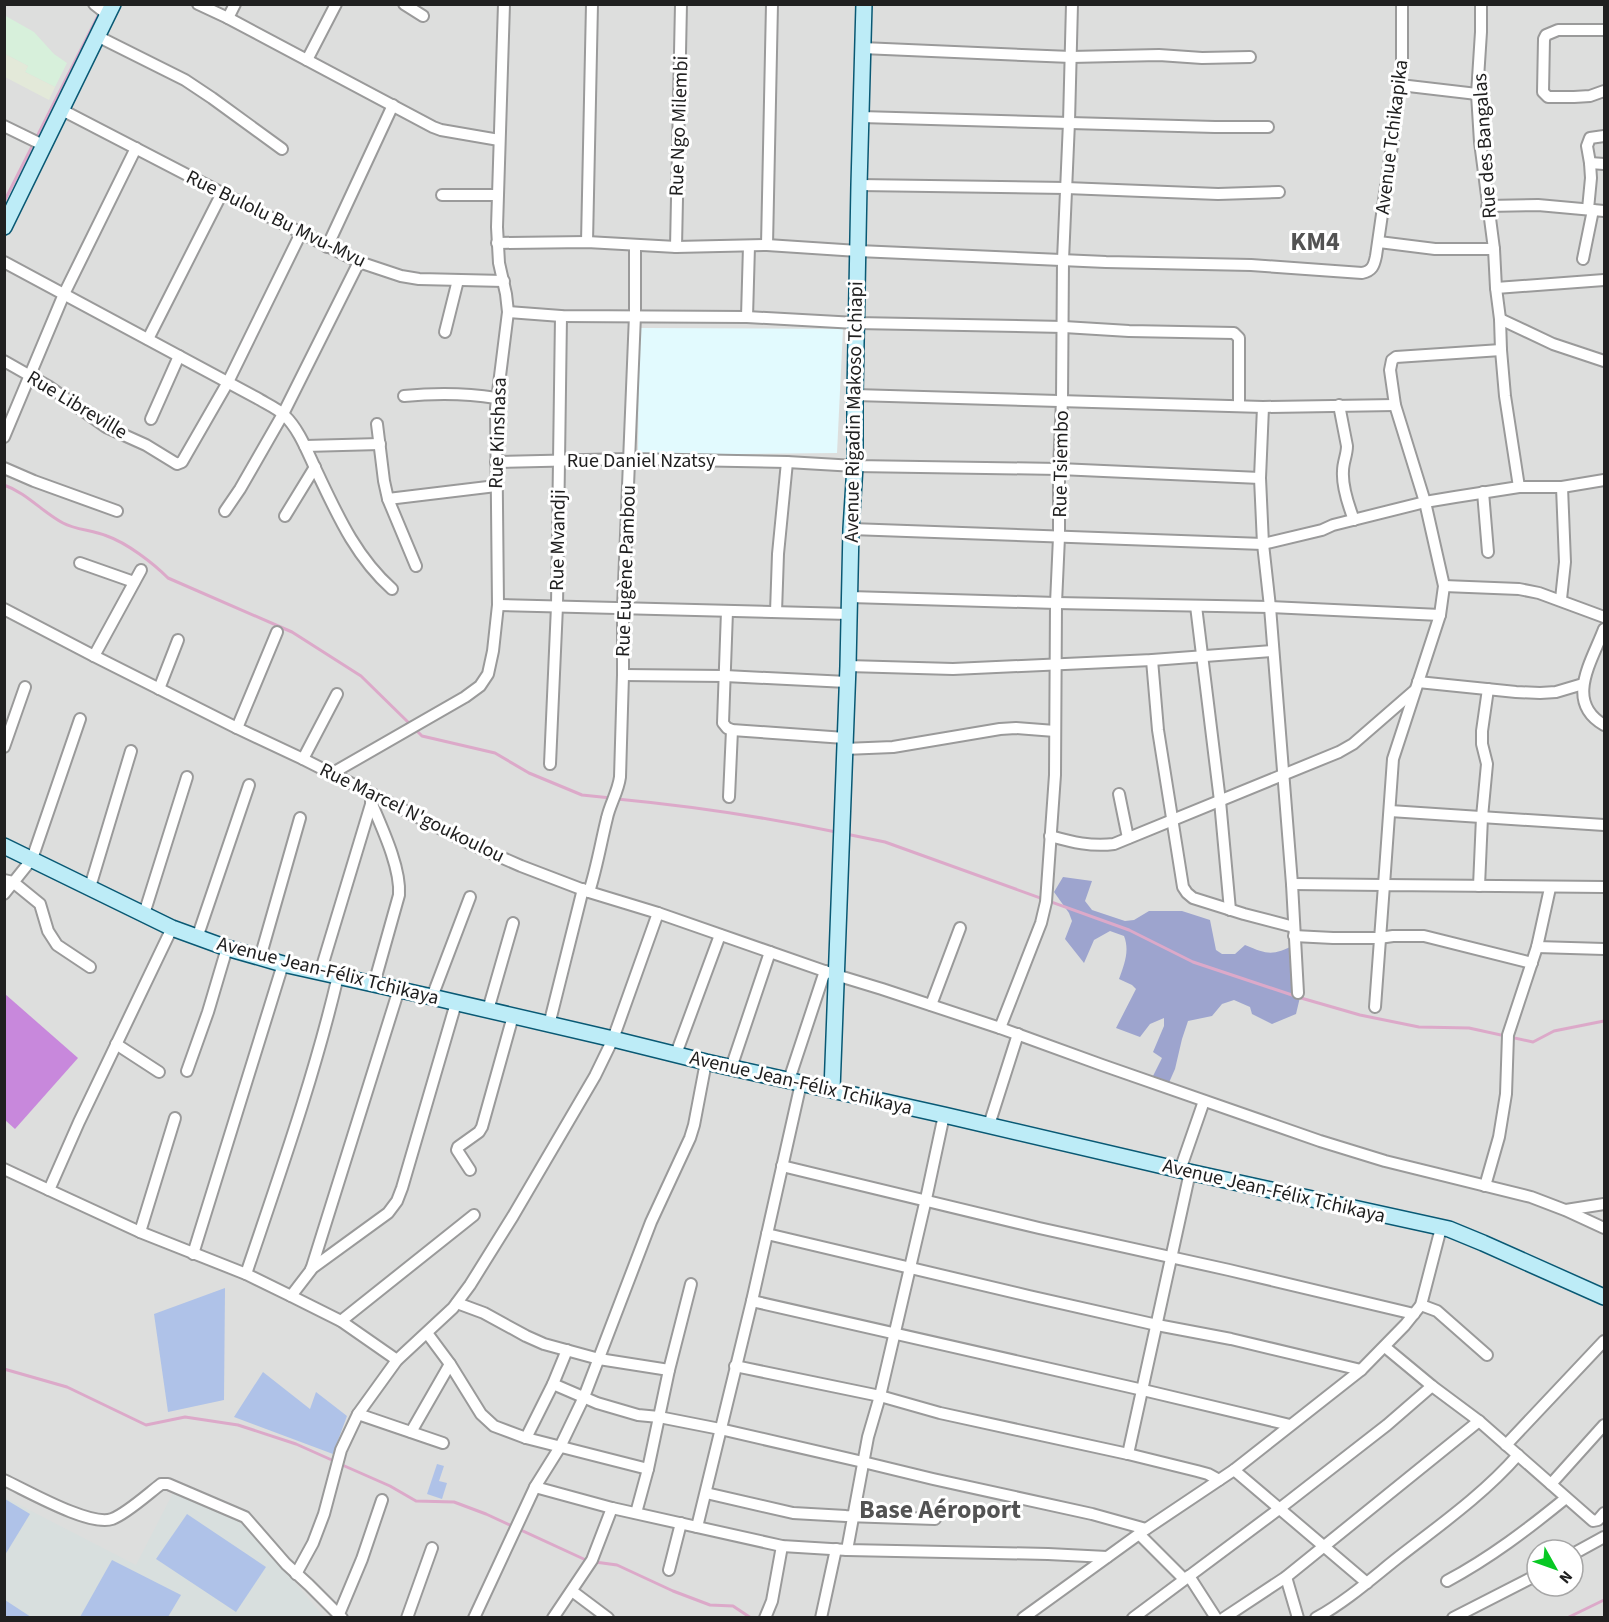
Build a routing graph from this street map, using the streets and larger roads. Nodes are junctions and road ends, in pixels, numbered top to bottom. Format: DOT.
graph roads {
  1 [pos="94,4"];
  2 [pos="198,4"];
  3 [pos="235,4"];
  4 [pos="336,4"];
  5 [pos="404,4"];
  6 [pos="504,4"];
  7 [pos="592,4"];
  8 [pos="681,4"];
  9 [pos="772,4"];
  10 [pos="864,4"];
  11 [pos="1072,4"];
  12 [pos="1402,4"];
  13 [pos="1481,4"];
  14 [pos="110,10"];
  15 [pos="423,16"];
  16 [pos="228,18"];
  17 [pos="1605,30"];
  18 [pos="97,36"];
  19 [pos="862,48"];
  20 [pos="1071,57"];
  21 [pos="1250,57"];
  22 [pos="307,60"];
  23 [pos="1400,85"];
  24 [pos="1605,91"];
  25 [pos="1477,94"];
  26 [pos="393,105"];
  27 [pos="62,111"];
  28 [pos="861,117"];
  29 [pos="1069,122"];
  30 [pos="4,126"];
  31 [pos="1268,127"];
  32 [pos="1605,136"];
  33 [pos="499,140"];
  34 [pos="45,146"];
  35 [pos="136,148"];
  36 [pos="282,149"];
  37 [pos="1590,163"];
  38 [pos="1605,164"];
  39 [pos="859,185"];
  40 [pos="1066,188"];
  41 [pos="1279,192"];
  42 [pos="222,193"];
  43 [pos="442,195"];
  44 [pos="497,195"];
  45 [pos="1487,206"];
  46 [pos="1595,210"];
  47 [pos="4,227"];
  48 [pos="301,232"];
  49 [pos="587,242"];
  50 [pos="1379,242"];
  51 [pos="497,243"];
  52 [pos="635,245"];
  53 [pos="767,245"];
  54 [pos="327,246"];
  55 [pos="749,246"];
  56 [pos="676,247"];
  57 [pos="1494,249"];
  58 [pos="858,251"];
  59 [pos="1583,259"];
  60 [pos="1063,260"];
  61 [pos="4,262"];
  62 [pos="360,262"];
  63 [pos="458,280"];
  64 [pos="1605,280"];
  65 [pos="504,281"];
  66 [pos="1496,288"];
  67 [pos="64,294"];
  68 [pos="508,312"];
  69 [pos="635,315"];
  70 [pos="561,316"];
  71 [pos="747,317"];
  72 [pos="1500,319"];
  73 [pos="856,323"];
  74 [pos="1064,327"];
  75 [pos="445,332"];
  76 [pos="148,339"];
  77 [pos="1501,350"];
  78 [pos="179,356"];
  79 [pos="4,361"];
  80 [pos="1605,361"];
  81 [pos="30,375"];
  82 [pos="228,382"];
  83 [pos="855,395"];
  84 [pos="405,396"];
  85 [pos="496,398"];
  86 [pos="1062,400"];
  87 [pos="1339,405"];
  88 [pos="1395,405"];
  89 [pos="1239,406"];
  90 [pos="1263,406"];
  91 [pos="283,414"];
  92 [pos="151,419"];
  93 [pos="378,424"];
  94 [pos="4,437"];
  95 [pos="380,444"];
  96 [pos="305,446"];
  97 [pos="629,459"];
  98 [pos="559,461"];
  99 [pos="496,462"];
  100 [pos="787,462"];
  101 [pos="855,466"];
  102 [pos="315,467"];
  103 [pos="4,468"];
  104 [pos="1059,469"];
  105 [pos="1260,478"];
  106 [pos="1605,480"];
  107 [pos="496,486"];
  108 [pos="1519,487"];
  109 [pos="1562,487"];
  110 [pos="1483,492"];
  111 [pos="388,499"];
  112 [pos="1425,502"];
  113 [pos="117,511"];
  114 [pos="225,511"];
  115 [pos="285,516"];
  116 [pos="1354,520"];
  117 [pos="851,529"];
  118 [pos="1059,537"];
  119 [pos="1263,544"];
  120 [pos="1488,552"];
  121 [pos="80,563"];
  122 [pos="416,566"];
  123 [pos="141,570"];
  124 [pos="134,582"];
  125 [pos="1444,586"];
  126 [pos="392,589"];
  127 [pos="850,597"];
  128 [pos="1561,599"];
  129 [pos="1056,603"];
  130 [pos="498,605"];
  131 [pos="557,606"];
  132 [pos="1196,606"];
  133 [pos="1270,607"];
  134 [pos="623,608"];
  135 [pos="4,609"];
  136 [pos="728,611"];
  137 [pos="776,612"];
  138 [pos="849,614"];
  139 [pos="1604,614"];
  140 [pos="1440,615"];
  141 [pos="1605,629"];
  142 [pos="277,632"];
  143 [pos="178,640"];
  144 [pos="1273,651"];
  145 [pos="94,656"];
  146 [pos="1202,657"];
  147 [pos="1152,660"];
  148 [pos="1056,665"];
  149 [pos="848,666"];
  150 [pos="623,675"];
  151 [pos="725,676"];
  152 [pos="847,682"];
  153 [pos="1583,684"];
  154 [pos="1416,686"];
  155 [pos="25,687"];
  156 [pos="159,689"];
  157 [pos="1488,689"];
  158 [pos="337,694"];
  159 [pos="80,719"];
  160 [pos="1605,725"];
  161 [pos="237,728"];
  162 [pos="732,730"];
  163 [pos="1055,731"];
  164 [pos="844,743"];
  165 [pos="4,747"];
  166 [pos="131,751"];
  167 [pos="303,759"];
  168 [pos="550,764"];
  169 [pos="331,774"];
  170 [pos="1283,776"];
  171 [pos="186,777"];
  172 [pos="249,785"];
  173 [pos="1119,794"];
  174 [pos="729,797"];
  175 [pos="373,799"];
  176 [pos="1220,801"];
  177 [pos="1390,811"];
  178 [pos="1482,817"];
  179 [pos="300,818"];
  180 [pos="1173,820"];
  181 [pos="1605,825"];
  182 [pos="1050,836"];
  183 [pos="1128,838"];
  184 [pos="4,846"];
  185 [pos="32,859"];
  186 [pos="9,881"];
  187 [pos="1292,884"];
  188 [pos="1384,885"];
  189 [pos="1479,886"];
  190 [pos="90,887"];
  191 [pos="1605,887"];
  192 [pos="1550,888"];
  193 [pos="586,890"];
  194 [pos="4,894"];
  195 [pos="470,897"];
  196 [pos="1230,910"];
  197 [pos="657,913"];
  198 [pos="144,914"];
  199 [pos="513,923"];
  200 [pos="172,928"];
  201 [pos="960,928"];
  202 [pos="1294,932"];
  203 [pos="720,935"];
  204 [pos="197,938"];
  205 [pos="1379,938"];
  206 [pos="1537,947"];
  207 [pos="227,948"];
  208 [pos="1605,949"];
  209 [pos="770,952"];
  210 [pos="260,958"];
  211 [pos="1532,963"];
  212 [pos="283,964"];
  213 [pos="90,967"];
  214 [pos="320,973"];
  215 [pos="831,973"];
  216 [pos="338,976"];
  217 [pos="374,984"];
  218 [pos="399,989"];
  219 [pos="1298,993"];
  220 [pos="432,997"];
  221 [pos="456,1003"];
  222 [pos="931,1005"];
  223 [pos="1375,1007"];
  224 [pos="488,1010"];
  225 [pos="513,1016"];
  226 [pos="549,1024"];
  227 [pos="1000,1028"];
  228 [pos="1018,1034"];
  229 [pos="613,1039"];
  230 [pos="116,1044"];
  231 [pos="676,1054"];
  232 [pos="706,1062"];
  233 [pos="731,1068"];
  234 [pos="187,1071"];
  235 [pos="159,1072"];
  236 [pos="795,1082"];
  237 [pos="832,1090"];
  238 [pos="1204,1101"];
  239 [pos="944,1115"];
  240 [pos="175,1118"];
  241 [pos="989,1125"];
  242 [pos="782,1166"];
  243 [pos="4,1169"];
  244 [pos="470,1170"];
  245 [pos="1185,1171"];
  246 [pos="1485,1186"];
  247 [pos="49,1190"];
  248 [pos="926,1199"];
  249 [pos="1605,1204"];
  250 [pos="1565,1210"];
  251 [pos="474,1215"];
  252 [pos="1441,1228"];
  253 [pos="1605,1228"];
  254 [pos="140,1232"];
  255 [pos="766,1234"];
  256 [pos="193,1254"];
  257 [pos="1172,1258"];
  258 [pos="909,1268"];
  259 [pos="311,1270"];
  260 [pos="246,1274"];
  261 [pos="691,1284"];
  262 [pos="291,1296"];
  263 [pos="1605,1297"];
  264 [pos="752,1301"];
  265 [pos="457,1303"];
  266 [pos="1417,1309"];
  267 [pos="341,1321"];
  268 [pos="1157,1325"];
  269 [pos="427,1334"];
  270 [pos="894,1334"];
  271 [pos="1605,1341"];
  272 [pos="1385,1347"];
  273 [pos="567,1350"];
  274 [pos="1487,1355"];
  275 [pos="600,1359"];
  276 [pos="397,1360"];
  277 [pos="450,1364"];
  278 [pos="735,1366"];
  279 [pos="1361,1370"];
  280 [pos="669,1371"];
  281 [pos="553,1384"];
  282 [pos="1432,1386"];
  283 [pos="1143,1390"];
  284 [pos="880,1396"];
  285 [pos="584,1397"];
  286 [pos="358,1414"];
  287 [pos="659,1417"];
  288 [pos="1479,1421"];
  289 [pos="1290,1425"];
  290 [pos="1605,1425"];
  291 [pos="720,1429"];
  292 [pos="411,1432"];
  293 [pos="526,1438"];
  294 [pos="443,1443"];
  295 [pos="1506,1445"];
  296 [pos="560,1447"];
  297 [pos="1128,1454"];
  298 [pos="1518,1455"];
  299 [pos="863,1462"];
  300 [pos="648,1469"];
  301 [pos="1234,1470"];
  302 [pos="4,1480"];
  303 [pos="1219,1480"];
  304 [pos="1551,1484"];
  305 [pos="535,1487"];
  306 [pos="706,1493"];
  307 [pos="1566,1498"];
  308 [pos="382,1500"];
  309 [pos="612,1508"];
  310 [pos="1279,1509"];
  311 [pos="636,1513"];
  312 [pos="1605,1513"];
  313 [pos="853,1516"];
  314 [pos="935,1519"];
  315 [pos="681,1523"];
  316 [pos="697,1527"];
  317 [pos="1143,1532"];
  318 [pos="1605,1537"];
  319 [pos="782,1546"];
  320 [pos="1324,1546"];
  321 [pos="432,1548"];
  322 [pos="1585,1548"];
  323 [pos="842,1550"];
  324 [pos="1107,1557"];
  325 [pos="669,1570"];
  326 [pos="296,1574"];
  327 [pos="1186,1577"];
  328 [pos="1286,1577"];
  329 [pos="1447,1581"];
  330 [pos="1525,1581"];
  331 [pos="1367,1583"];
  332 [pos="573,1592"];
  333 [pos="1145,1614"];
  334 [pos="341,1616"];
  335 [pos="407,1617"];
  336 [pos="474,1617"];
  337 [pos="554,1617"];
  338 [pos="608,1617"];
  339 [pos="765,1617"];
  340 [pos="820,1617"];
  341 [pos="1023,1617"];
  342 [pos="1133,1617"];
  343 [pos="1216,1617"];
  344 [pos="1224,1617"];
  345 [pos="1298,1617"];
  346 [pos="1316,1617"];
  347 [pos="1453,1617"];
  1 -- 14 [label="street"];
  2 -- 16 [label="street"];
  3 -- 16 [label="street"];
  4 -- 22 [label="street"];
  5 -- 15 [label="street"];
  6 -- 33 [label="street, Rue Kinshasa"];
  7 -- 49 [label="street"];
  8 -- 56 [label="street, Rue Ngo Milembi"];
  9 -- 53 [label="street"];
  10 -- 19 [label="street, Avenue Rigadin Makoso Tchiapi"];
  11 -- 20 [label="street, Rue Tsiembo"];
  12 -- 23 [label="street, Avenue Tchikapika"];
  13 -- 25 [label="street, Rue des Bangalas"];
  14 -- 18 [label="street"];
  16 -- 22 [label="street"];
  17 -- 24 [label="street"];
  18 -- 27 [label="street"];
  18 -- 36 [label="street"];
  19 -- 20 [label="street"];
  19 -- 28 [label="street, Avenue Rigadin Makoso Tchiapi"];
  20 -- 21 [label="street"];
  20 -- 29 [label="street, Rue Tsiembo"];
  22 -- 26 [label="street"];
  23 -- 25 [label="street"];
  23 -- 50 [label="street, Avenue Tchikapika"];
  25 -- 45 [label="street, Rue des Bangalas"];
  26 -- 33 [label="street"];
  26 -- 54 [label="street"];
  27 -- 34 [label="street"];
  27 -- 35 [label="street, Rue Bulolu Bu Mvu-Mvu"];
  28 -- 29 [label="street"];
  28 -- 39 [label="street, Avenue Rigadin Makoso Tchiapi"];
  29 -- 31 [label="street"];
  29 -- 40 [label="street, Rue Tsiembo"];
  30 -- 34 [label="street"];
  32 -- 37 [label="street"];
  33 -- 44 [label="street, Rue Kinshasa"];
  34 -- 47 [label="street"];
  35 -- 42 [label="street, Rue Bulolu Bu Mvu-Mvu"];
  35 -- 67 [label="street"];
  37 -- 38 [label="street"];
  37 -- 46 [label="street"];
  39 -- 40 [label="street"];
  39 -- 58 [label="street, Avenue Rigadin Makoso Tchiapi"];
  40 -- 41 [label="street"];
  40 -- 60 [label="street, Rue Tsiembo"];
  42 -- 48 [label="street, Rue Bulolu Bu Mvu-Mvu"];
  42 -- 76 [label="street"];
  43 -- 44 [label="street"];
  44 -- 51 [label="street, Rue Kinshasa"];
  45 -- 46 [label="street"];
  45 -- 57 [label="street, Rue des Bangalas"];
  46 -- 59 [label="street"];
  48 -- 54 [label="street, Rue Bulolu Bu Mvu-Mvu"];
  48 -- 82 [label="street"];
  49 -- 51 [label="street"];
  49 -- 52 [label="street"];
  50 -- 57 [label="street"];
  50 -- 60 [label="street, Avenue Tchikapika"];
  51 -- 65 [label="street, Rue Kinshasa"];
  52 -- 56 [label="street"];
  52 -- 69 [label="street, Rue Eugène Pambou"];
  53 -- 55 [label="street"];
  53 -- 58 [label="street"];
  54 -- 62 [label="street, Rue Bulolu Bu Mvu-Mvu"];
  55 -- 56 [label="street"];
  55 -- 71 [label="street"];
  57 -- 66 [label="street, Rue des Bangalas"];
  58 -- 60 [label="street"];
  58 -- 73 [label="street, Avenue Rigadin Makoso Tchiapi"];
  60 -- 74 [label="street, Rue Tsiembo"];
  61 -- 67 [label="street"];
  62 -- 63 [label="street, Rue Bulolu Bu Mvu-Mvu"];
  62 -- 91 [label="street"];
  63 -- 65 [label="street, Rue Bulolu Bu Mvu-Mvu"];
  63 -- 75 [label="street"];
  64 -- 66 [label="street"];
  65 -- 68 [label="street, Rue Kinshasa"];
  66 -- 72 [label="street, Rue des Bangalas"];
  67 -- 76 [label="street"];
  67 -- 81 [label="street"];
  68 -- 70 [label="street"];
  68 -- 85 [label="street, Rue Kinshasa"];
  69 -- 70 [label="street"];
  69 -- 71 [label="street"];
  69 -- 97 [label="street, Rue Eugène Pambou"];
  70 -- 98 [label="street, Rue Mvandji"];
  71 -- 73 [label="street"];
  72 -- 77 [label="street, Rue des Bangalas"];
  72 -- 80 [label="street"];
  73 -- 74 [label="street"];
  73 -- 83 [label="street, Avenue Rigadin Makoso Tchiapi"];
  74 -- 86 [label="street, Rue Tsiembo"];
  74 -- 89 [label="street"];
  76 -- 78 [label="street"];
  77 -- 88 [label="street"];
  77 -- 108 [label="street, Rue des Bangalas"];
  78 -- 82 [label="street"];
  78 -- 92 [label="street"];
  79 -- 81 [label="street, Rue Libreville"];
  81 -- 82 [label="street, Rue Libreville"];
  81 -- 94 [label="street"];
  82 -- 91 [label="street"];
  83 -- 86 [label="street"];
  83 -- 101 [label="street, Avenue Rigadin Makoso Tchiapi"];
  84 -- 85 [label="street"];
  85 -- 99 [label="street, Rue Kinshasa"];
  86 -- 89 [label="street"];
  86 -- 104 [label="street, Rue Tsiembo"];
  87 -- 88 [label="street"];
  87 -- 90 [label="street"];
  87 -- 116 [label="street"];
  88 -- 112 [label="street"];
  89 -- 90 [label="street"];
  90 -- 105 [label="street"];
  91 -- 96 [label="street"];
  91 -- 114 [label="street"];
  93 -- 95 [label="street"];
  95 -- 96 [label="street"];
  95 -- 111 [label="street"];
  96 -- 102 [label="street"];
  97 -- 98 [label="street, Rue Daniel Nzatsy"];
  97 -- 100 [label="street, Rue Daniel Nzatsy"];
  97 -- 134 [label="street, Rue Eugène Pambou"];
  98 -- 99 [label="street, Rue Daniel Nzatsy"];
  98 -- 131 [label="street, Rue Mvandji"];
  99 -- 107 [label="street, Rue Kinshasa"];
  100 -- 101 [label="street, Rue Daniel Nzatsy"];
  100 -- 137 [label="street"];
  101 -- 104 [label="street, Rue Daniel Nzatsy"];
  101 -- 117 [label="street, Avenue Rigadin Makoso Tchiapi"];
  102 -- 115 [label="street"];
  102 -- 126 [label="street"];
  103 -- 113 [label="street"];
  104 -- 105 [label="street, Rue Daniel Nzatsy"];
  104 -- 118 [label="street, Rue Tsiembo"];
  105 -- 119 [label="street"];
  106 -- 109 [label="street"];
  107 -- 111 [label="street"];
  107 -- 130 [label="street, Rue Kinshasa"];
  108 -- 109 [label="street"];
  108 -- 110 [label="street"];
  109 -- 128 [label="street"];
  110 -- 112 [label="street"];
  110 -- 120 [label="street"];
  111 -- 122 [label="street"];
  112 -- 116 [label="street"];
  112 -- 125 [label="street"];
  116 -- 119 [label="street"];
  117 -- 118 [label="street"];
  117 -- 127 [label="street, Avenue Rigadin Makoso Tchiapi"];
  118 -- 119 [label="street"];
  118 -- 129 [label="street, Rue Tsiembo"];
  119 -- 133 [label="street"];
  121 -- 124 [label="street"];
  123 -- 124 [label="street"];
  124 -- 145 [label="street"];
  125 -- 128 [label="street"];
  125 -- 140 [label="street"];
  127 -- 129 [label="street"];
  127 -- 138 [label="street, Avenue Rigadin Makoso Tchiapi"];
  128 -- 139 [label="street"];
  129 -- 132 [label="street"];
  129 -- 148 [label="street, Rue Tsiembo"];
  130 -- 131 [label="street"];
  130 -- 169 [label="street, Rue Kinshasa"];
  131 -- 134 [label="street"];
  131 -- 168 [label="street, Rue Mvandji"];
  132 -- 133 [label="street"];
  132 -- 146 [label="street"];
  133 -- 140 [label="street"];
  133 -- 144 [label="street"];
  134 -- 136 [label="street"];
  134 -- 150 [label="street, Rue Eugène Pambou"];
  135 -- 145 [label="street, Rue Marcel N'goukoulou"];
  136 -- 137 [label="street"];
  136 -- 151 [label="street"];
  137 -- 138 [label="street"];
  138 -- 149 [label="street, Avenue Rigadin Makoso Tchiapi"];
  140 -- 154 [label="street"];
  141 -- 153 [label="street"];
  142 -- 161 [label="street"];
  143 -- 156 [label="street"];
  144 -- 146 [label="street"];
  144 -- 170 [label="street"];
  145 -- 156 [label="street, Rue Marcel N'goukoulou"];
  146 -- 147 [label="street"];
  146 -- 176 [label="street"];
  147 -- 148 [label="street"];
  147 -- 180 [label="street"];
  148 -- 149 [label="street"];
  148 -- 163 [label="street, Rue Tsiembo"];
  149 -- 152 [label="street, Avenue Rigadin Makoso Tchiapi"];
  150 -- 151 [label="street"];
  150 -- 193 [label="street, Rue Eugène Pambou"];
  151 -- 152 [label="street"];
  151 -- 162 [label="street"];
  152 -- 164 [label="street, Avenue Rigadin Makoso Tchiapi"];
  153 -- 157 [label="street"];
  153 -- 160 [label="street"];
  154 -- 157 [label="street"];
  154 -- 170 [label="street"];
  154 -- 177 [label="street"];
  155 -- 165 [label="street"];
  156 -- 161 [label="street, Rue Marcel N'goukoulou"];
  157 -- 178 [label="street"];
  158 -- 167 [label="street"];
  159 -- 185 [label="street"];
  161 -- 167 [label="street, Rue Marcel N'goukoulou"];
  162 -- 164 [label="street"];
  162 -- 174 [label="street"];
  163 -- 164 [label="street"];
  163 -- 182 [label="street, Rue Tsiembo"];
  164 -- 215 [label="street, Avenue Rigadin Makoso Tchiapi"];
  166 -- 190 [label="street"];
  167 -- 169 [label="street, Rue Marcel N'goukoulou"];
  169 -- 175 [label="street, Rue Marcel N'goukoulou"];
  170 -- 176 [label="street"];
  170 -- 187 [label="street"];
  171 -- 198 [label="street"];
  172 -- 204 [label="street"];
  173 -- 183 [label="street"];
  175 -- 193 [label="street, Rue Marcel N'goukoulou"];
  175 -- 214 [label="street"];
  175 -- 217 [label="street"];
  176 -- 180 [label="street"];
  176 -- 196 [label="street"];
  177 -- 178 [label="street"];
  177 -- 188 [label="street"];
  178 -- 181 [label="street"];
  178 -- 189 [label="street"];
  179 -- 210 [label="street"];
  180 -- 183 [label="street"];
  180 -- 196 [label="street"];
  182 -- 183 [label="street"];
  182 -- 227 [label="street, Rue Tsiembo"];
  184 -- 185 [label="street, Avenue Jean-Félix Tchikaya"];
  185 -- 186 [label="street"];
  185 -- 190 [label="street, Avenue Jean-Félix Tchikaya"];
  186 -- 194 [label="street"];
  186 -- 213 [label="street"];
  187 -- 188 [label="street"];
  187 -- 202 [label="street"];
  188 -- 189 [label="street"];
  188 -- 205 [label="street"];
  189 -- 192 [label="street"];
  190 -- 198 [label="street, Avenue Jean-Félix Tchikaya"];
  191 -- 192 [label="street"];
  192 -- 206 [label="street"];
  193 -- 197 [label="street, Rue Marcel N'goukoulou"];
  193 -- 226 [label="street, Rue Eugène Pambou"];
  195 -- 220 [label="street"];
  196 -- 202 [label="street"];
  197 -- 203 [label="street, Rue Marcel N'goukoulou"];
  197 -- 229 [label="street"];
  198 -- 200 [label="street, Avenue Jean-Félix Tchikaya"];
  199 -- 224 [label="street"];
  200 -- 204 [label="street, Avenue Jean-Félix Tchikaya"];
  200 -- 230 [label="street"];
  201 -- 222 [label="street"];
  202 -- 205 [label="street"];
  202 -- 219 [label="street"];
  203 -- 209 [label="street, Rue Marcel N'goukoulou"];
  203 -- 231 [label="street"];
  204 -- 207 [label="street, Avenue Jean-Félix Tchikaya"];
  205 -- 211 [label="street"];
  205 -- 223 [label="street"];
  206 -- 208 [label="street"];
  206 -- 211 [label="street"];
  207 -- 210 [label="street, Avenue Jean-Félix Tchikaya"];
  207 -- 234 [label="street"];
  209 -- 215 [label="street, Rue Marcel N'goukoulou"];
  209 -- 233 [label="street"];
  210 -- 212 [label="street, Avenue Jean-Félix Tchikaya"];
  211 -- 246 [label="street"];
  212 -- 214 [label="street, Avenue Jean-Félix Tchikaya"];
  212 -- 256 [label="street"];
  214 -- 216 [label="street, Avenue Jean-Félix Tchikaya"];
  215 -- 222 [label="street, Rue Marcel N'goukoulou"];
  215 -- 236 [label="street"];
  215 -- 237 [label="street, Avenue Rigadin Makoso Tchiapi"];
  216 -- 217 [label="street, Avenue Jean-Félix Tchikaya"];
  216 -- 260 [label="street"];
  217 -- 218 [label="street, Avenue Jean-Félix Tchikaya"];
  218 -- 220 [label="street, Avenue Jean-Félix Tchikaya"];
  218 -- 259 [label="street"];
  220 -- 221 [label="street, Avenue Jean-Félix Tchikaya"];
  221 -- 224 [label="street, Avenue Jean-Félix Tchikaya"];
  221 -- 259 [label="street"];
  222 -- 227 [label="street, Rue Marcel N'goukoulou"];
  224 -- 225 [label="street, Avenue Jean-Félix Tchikaya"];
  225 -- 226 [label="street, Avenue Jean-Félix Tchikaya"];
  225 -- 244 [label="street"];
  226 -- 229 [label="street, Avenue Jean-Félix Tchikaya"];
  227 -- 228 [label="street, Rue Marcel N'goukoulou"];
  228 -- 238 [label="street, Rue Marcel N'goukoulou"];
  228 -- 241 [label="street"];
  229 -- 231 [label="street, Avenue Jean-Félix Tchikaya"];
  229 -- 265 [label="street"];
  230 -- 235 [label="street"];
  230 -- 247 [label="street"];
  231 -- 232 [label="street, Avenue Jean-Félix Tchikaya"];
  232 -- 233 [label="street, Avenue Jean-Félix Tchikaya"];
  232 -- 275 [label="street"];
  233 -- 236 [label="street, Avenue Jean-Félix Tchikaya"];
  236 -- 237 [label="street, Avenue Jean-Félix Tchikaya"];
  236 -- 242 [label="street"];
  237 -- 239 [label="street, Avenue Jean-Félix Tchikaya"];
  238 -- 245 [label="street"];
  238 -- 246 [label="street, Rue Marcel N'goukoulou"];
  239 -- 241 [label="street, Avenue Jean-Félix Tchikaya"];
  239 -- 248 [label="street"];
  240 -- 254 [label="street"];
  241 -- 245 [label="street, Avenue Jean-Félix Tchikaya"];
  242 -- 248 [label="street"];
  242 -- 255 [label="street"];
  243 -- 247 [label="street"];
  245 -- 252 [label="street, Avenue Jean-Félix Tchikaya"];
  245 -- 257 [label="street"];
  246 -- 250 [label="street, Rue Marcel N'goukoulou"];
  247 -- 254 [label="street"];
  248 -- 257 [label="street"];
  248 -- 258 [label="street"];
  249 -- 250 [label="street"];
  250 -- 253 [label="street, Rue Marcel N'goukoulou"];
  251 -- 267 [label="street"];
  252 -- 263 [label="street, Avenue Jean-Félix Tchikaya"];
  252 -- 266 [label="street"];
  254 -- 256 [label="street"];
  255 -- 258 [label="street"];
  255 -- 264 [label="street"];
  256 -- 260 [label="street"];
  257 -- 266 [label="street"];
  257 -- 268 [label="street"];
  258 -- 268 [label="street"];
  258 -- 270 [label="street"];
  259 -- 262 [label="street"];
  260 -- 262 [label="street"];
  261 -- 280 [label="street"];
  262 -- 267 [label="street"];
  264 -- 270 [label="street"];
  264 -- 278 [label="street"];
  265 -- 269 [label="street"];
  265 -- 273 [label="street"];
  266 -- 272 [label="street"];
  266 -- 274 [label="street"];
  267 -- 276 [label="street"];
  268 -- 279 [label="street"];
  268 -- 283 [label="street"];
  269 -- 276 [label="street"];
  269 -- 277 [label="street"];
  270 -- 283 [label="street"];
  270 -- 284 [label="street"];
  271 -- 295 [label="street"];
  272 -- 279 [label="street"];
  272 -- 282 [label="street"];
  273 -- 275 [label="street"];
  273 -- 281 [label="street"];
  275 -- 280 [label="street"];
  275 -- 285 [label="street"];
  276 -- 286 [label="street"];
  277 -- 292 [label="street"];
  277 -- 293 [label="street"];
  278 -- 284 [label="street"];
  278 -- 291 [label="street"];
  279 -- 289 [label="street"];
  280 -- 287 [label="street"];
  281 -- 285 [label="street"];
  281 -- 293 [label="street"];
  282 -- 288 [label="street"];
  282 -- 310 [label="street"];
  283 -- 289 [label="street"];
  283 -- 297 [label="street"];
  284 -- 297 [label="street"];
  284 -- 299 [label="street"];
  285 -- 287 [label="street"];
  285 -- 296 [label="street"];
  286 -- 292 [label="street"];
  286 -- 326 [label="street"];
  287 -- 291 [label="street"];
  287 -- 300 [label="street"];
  288 -- 295 [label="street"];
  288 -- 320 [label="street"];
  289 -- 301 [label="street"];
  290 -- 304 [label="street"];
  291 -- 299 [label="street"];
  291 -- 306 [label="street"];
  292 -- 294 [label="street"];
  293 -- 296 [label="street"];
  295 -- 298 [label="street"];
  296 -- 300 [label="street"];
  296 -- 305 [label="street"];
  297 -- 303 [label="street"];
  298 -- 304 [label="street"];
  298 -- 331 [label="street"];
  299 -- 313 [label="street"];
  299 -- 317 [label="street"];
  300 -- 311 [label="street"];
  301 -- 303 [label="street"];
  301 -- 310 [label="street"];
  302 -- 326 [label="street"];
  303 -- 317 [label="street"];
  304 -- 307 [label="street"];
  305 -- 309 [label="street"];
  305 -- 336 [label="street"];
  306 -- 313 [label="street"];
  306 -- 316 [label="street"];
  307 -- 312 [label="street"];
  307 -- 329 [label="street"];
  308 -- 334 [label="street"];
  309 -- 311 [label="street"];
  309 -- 332 [label="street"];
  310 -- 320 [label="street"];
  310 -- 327 [label="street"];
  311 -- 315 [label="street"];
  313 -- 314 [label="street"];
  313 -- 323 [label="street"];
  315 -- 316 [label="street"];
  315 -- 325 [label="street"];
  316 -- 319 [label="street"];
  317 -- 324 [label="street"];
  317 -- 327 [label="street"];
  318 -- 322 [label="street"];
  319 -- 323 [label="street"];
  319 -- 339 [label="street"];
  320 -- 328 [label="street"];
  320 -- 331 [label="street"];
  321 -- 335 [label="street"];
  323 -- 324 [label="street"];
  323 -- 340 [label="street"];
  324 -- 341 [label="street"];
  326 -- 334 [label="street"];
  327 -- 333 [label="street"];
  327 -- 343 [label="street"];
  328 -- 344 [label="street"];
  328 -- 345 [label="street"];
  330 -- 347 [label="street"];
  331 -- 346 [label="street"];
  332 -- 337 [label="street"];
  332 -- 338 [label="street"];
  333 -- 342 [label="street"];
}
